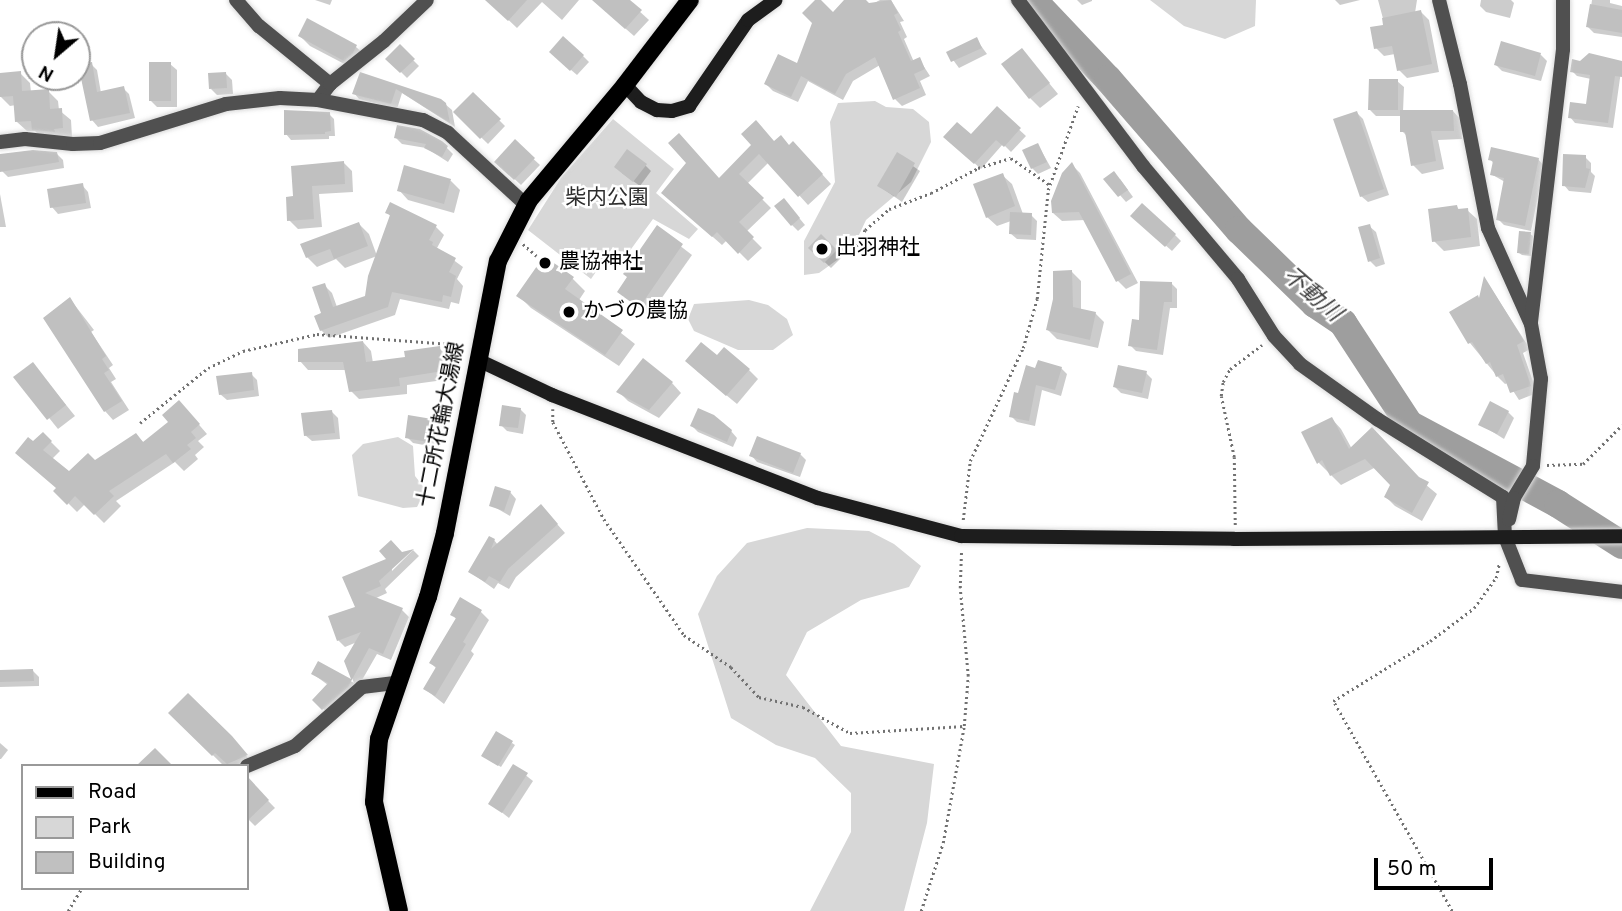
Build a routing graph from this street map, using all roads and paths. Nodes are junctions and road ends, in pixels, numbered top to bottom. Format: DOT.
graph roads {
  1 [pos="236,0"];
  2 [pos="427,0"];
  3 [pos="690,0"];
  4 [pos="776,0"];
  5 [pos="1018,0"];
  6 [pos="1439,0"];
  7 [pos="1563,0"];
  8 [pos="330,84"];
  9 [pos="625,85"];
  10 [pos="1084,90"];
  11 [pos="318,100"];
  12 [pos="0,142"];
  13 [pos="1050,184"];
  14 [pos="526,205"];
  15 [pos="851,256"];
  16 [pos="1531,324"];
  17 [pos="1275,336"];
  18 [pos="480,353"];
  19 [pos="552,395"];
  20 [pos="139,423"];
  21 [pos="1622,425"];
  22 [pos="1532,466"];
  23 [pos="961,536"];
  24 [pos="1622,536"];
  25 [pos="1504,537"];
  26 [pos="1234,539"];
  27 [pos="1499,564"];
  28 [pos="1622,592"];
  29 [pos="397,683"];
  30 [pos="964,726"];
  31 [pos="248,766"];
  32 [pos="81,890"];
  33 [pos="68,911"];
  34 [pos="399,911"];
  35 [pos="921,911"];
  36 [pos="1452,911"];
  1 -- 8 [label="street"];
  2 -- 8 [label="street"];
  3 -- 9 [label="main road, 十二所花輪大湯線"];
  4 -- 9 [label="street"];
  5 -- 10 [label="street"];
  6 -- 16 [label="street"];
  7 -- 16 [label="street"];
  8 -- 11 [label="street"];
  9 -- 14 [label="main road, 十二所花輪大湯線"];
  10 -- 13 [label="path"];
  10 -- 17 [label="street"];
  11 -- 12 [label="street"];
  11 -- 14 [label="street"];
  13 -- 15 [label="path"];
  13 -- 23 [label="path"];
  14 -- 18 [label="main road, 十二所花輪大湯線"];
  16 -- 22 [label="street"];
  17 -- 25 [label="street"];
  17 -- 26 [label="path"];
  18 -- 19 [label="street"];
  18 -- 20 [label="path"];
  18 -- 29 [label="main road, 十二所花輪大湯線"];
  19 -- 23 [label="street"];
  19 -- 30 [label="path"];
  21 -- 22 [label="path"];
  22 -- 25 [label="street"];
  23 -- 26 [label="street"];
  23 -- 30 [label="path"];
  24 -- 25 [label="street"];
  25 -- 26 [label="street"];
  25 -- 28 [label="street"];
  27 -- 36 [label="path"];
  29 -- 31 [label="street"];
  29 -- 34 [label="main road, 十二所花輪大湯線"];
  30 -- 35 [label="path"];
  32 -- 33 [label="path"];
}
